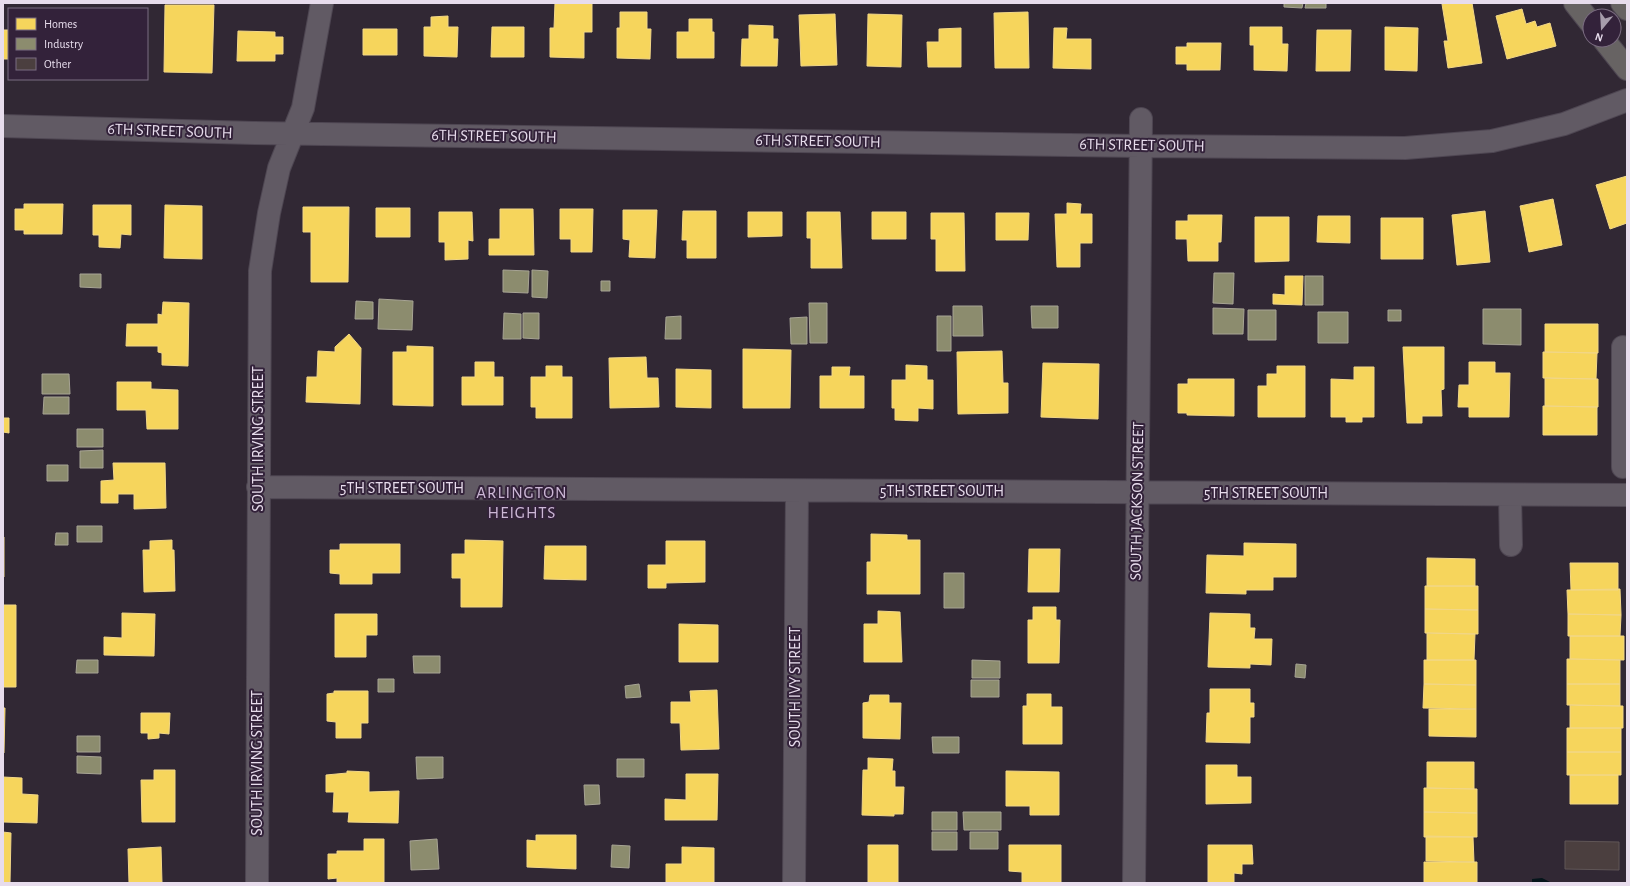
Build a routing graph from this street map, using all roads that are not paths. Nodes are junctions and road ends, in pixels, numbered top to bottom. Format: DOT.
graph roads {
  1 [pos="322,3"];
  2 [pos="1575,3"];
  3 [pos="1622,3"];
  4 [pos="1627,9"];
  5 [pos="1582,12"];
  6 [pos="1610,48"];
  7 [pos="1627,69"];
  8 [pos="1627,100"];
  9 [pos="1141,119"];
  10 [pos="3,126"];
  11 [pos="294,134"];
  12 [pos="1140,146"];
  13 [pos="1622,347"];
  14 [pos="1625,413"];
  15 [pos="1623,467"];
  16 [pos="258,487"];
  17 [pos="797,491"];
  18 [pos="1138,492"];
  19 [pos="1510,495"];
  20 [pos="1627,495"];
  21 [pos="1511,544"];
  22 [pos="257,883"];
  23 [pos="794,883"];
  24 [pos="1134,883"];
  1 -- 11 [label="street, SOUTH IRVING STREET"];
  2 -- 5 [label="main road"];
  3 -- 4 [label="main road"];
  6 -- 7 [label="main road"];
  8 -- 12 [label="street, 6TH STREET SOUTH"];
  9 -- 12 [label="street, SOUTH JACKSON STREET"];
  10 -- 11 [label="street, 6TH STREET SOUTH"];
  11 -- 12 [label="street, 6TH STREET SOUTH"];
  11 -- 16 [label="street, SOUTH IRVING STREET"];
  12 -- 18 [label="street, SOUTH JACKSON STREET"];
  13 -- 14 [label="street"];
  14 -- 15 [label="street"];
  16 -- 17 [label="street, 5TH STREET SOUTH"];
  16 -- 22 [label="street, SOUTH IRVING STREET"];
  17 -- 18 [label="street, 5TH STREET SOUTH"];
  17 -- 23 [label="street, SOUTH IVY STREET"];
  18 -- 19 [label="street, 5TH STREET SOUTH"];
  18 -- 24 [label="street, SOUTH JACKSON STREET"];
  19 -- 20 [label="street, 5TH STREET SOUTH"];
  19 -- 21 [label="street"];
}
